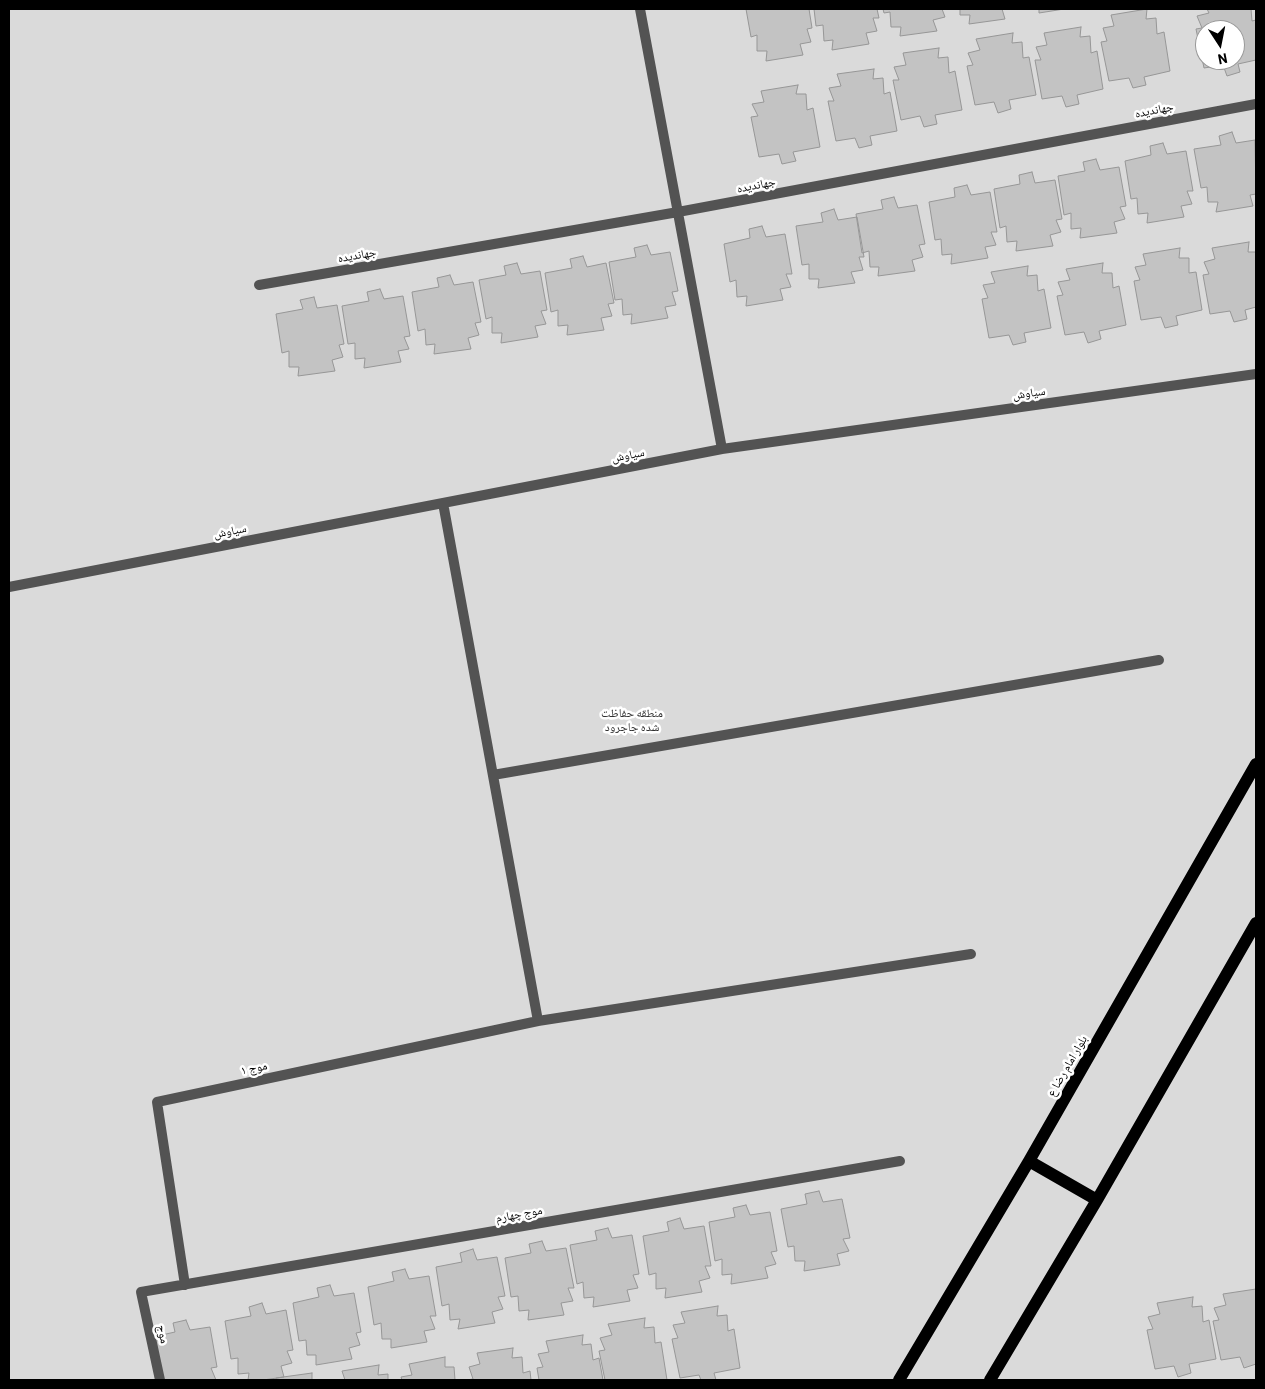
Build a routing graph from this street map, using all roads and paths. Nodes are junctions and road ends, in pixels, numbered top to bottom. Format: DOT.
graph roads {
  1 [pos="640,9"];
  2 [pos="1256,104"];
  3 [pos="678,212"];
  4 [pos="259,285"];
  5 [pos="1256,374"];
  6 [pos="722,449"];
  7 [pos="443,503"];
  8 [pos="9,587"];
  9 [pos="1159,660"];
  10 [pos="1256,764"];
  11 [pos="493,775"];
  12 [pos="1256,922"];
  13 [pos="971,954"];
  14 [pos="538,1021"];
  15 [pos="900,1161"];
  16 [pos="1029,1161"];
  17 [pos="1097,1200"];
  18 [pos="185,1285"];
  19 [pos="141,1292"];
  20 [pos="160,1380"];
  21 [pos="899,1380"];
  22 [pos="990,1380"];
  1 -- 3 [label="street"];
  2 -- 3 [label="street, جهاندیده"];
  3 -- 4 [label="street, جهاندیده"];
  3 -- 6 [label="street"];
  5 -- 6 [label="street, سیاوش"];
  6 -- 7 [label="street, سیاوش"];
  7 -- 8 [label="street, سیاوش"];
  7 -- 11 [label="street"];
  9 -- 11 [label="street"];
  10 -- 16 [label="main road, بلوار امام رضا ع"];
  11 -- 14 [label="street"];
  12 -- 17 [label="main road"];
  13 -- 14 [label="street"];
  14 -- 18 [label="street, موج ۱"];
  15 -- 18 [label="street, موج چهارم"];
  16 -- 17 [label="main road"];
  16 -- 21 [label="main road, بلوار امام رضا ع"];
  17 -- 22 [label="main road"];
  18 -- 19 [label="street, موج چهارم"];
  19 -- 20 [label="street, موج"];
}
